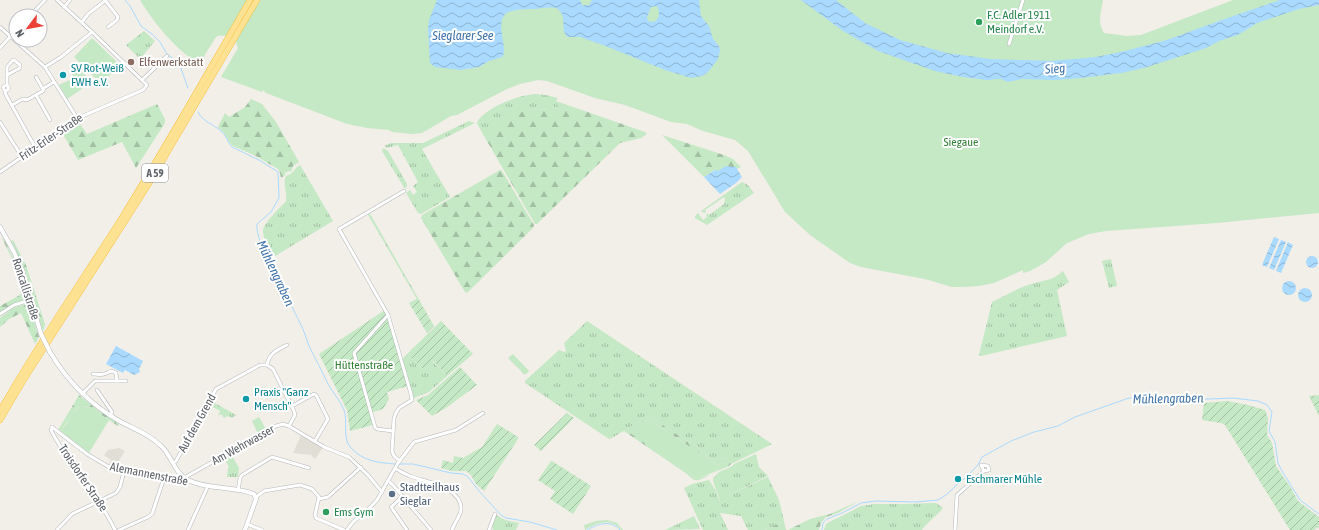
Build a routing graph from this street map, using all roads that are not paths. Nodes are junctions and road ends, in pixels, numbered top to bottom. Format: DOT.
graph roads {
  1 [pos="45,0"];
  2 [pos="57,0"];
  3 [pos="70,0"];
  4 [pos="106,0"];
  5 [pos="250,0"];
  6 [pos="256,0"];
  7 [pos="1023,0"];
  8 [pos="64,7"];
  9 [pos="38,8"];
  10 [pos="82,22"];
  11 [pos="108,27"];
  12 [pos="92,32"];
  13 [pos="8,39"];
  14 [pos="230,40"];
  15 [pos="1009,44"];
  16 [pos="0,48"];
  17 [pos="25,48"];
  18 [pos="167,56"];
  19 [pos="45,67"];
  20 [pos="7,76"];
  21 [pos="36,77"];
  22 [pos="142,80"];
  23 [pos="54,82"];
  24 [pos="43,90"];
  25 [pos="37,97"];
  26 [pos="12,106"];
  27 [pos="77,118"];
  28 [pos="50,120"];
  29 [pos="0,122"];
  30 [pos="35,147"];
  31 [pos="22,157"];
  32 [pos="0,172"];
  33 [pos="404,191"];
  34 [pos="0,227"];
  35 [pos="30,300"];
  36 [pos="0,314"];
  37 [pos="388,315"];
  38 [pos="287,345"];
  39 [pos="267,365"];
  40 [pos="93,374"];
  41 [pos="117,381"];
  42 [pos="126,381"];
  43 [pos="97,390"];
  44 [pos="82,394"];
  45 [pos="292,406"];
  46 [pos="0,411"];
  47 [pos="483,413"];
  48 [pos="110,416"];
  49 [pos="0,420"];
  50 [pos="289,426"];
  51 [pos="52,427"];
  52 [pos="393,431"];
  53 [pos="315,441"];
  54 [pos="173,463"];
  55 [pos="398,465"];
  56 [pos="361,467"];
  57 [pos="309,468"];
  58 [pos="124,471"];
  59 [pos="984,472"];
  60 [pos="164,478"];
  61 [pos="184,478"];
  62 [pos="388,481"];
  63 [pos="207,488"];
  64 [pos="238,491"];
  65 [pos="382,492"];
  66 [pos="403,496"];
  67 [pos="256,497"];
  68 [pos="319,498"];
  69 [pos="99,501"];
  70 [pos="495,514"];
  71 [pos="247,524"];
  72 [pos="333,525"];
  73 [pos="57,530"];
  74 [pos="115,530"];
  75 [pos="119,530"];
  76 [pos="188,530"];
  77 [pos="245,530"];
  78 [pos="262,530"];
  79 [pos="332,530"];
  80 [pos="344,530"];
  81 [pos="348,530"];
  82 [pos="407,530"];
  83 [pos="431,530"];
  84 [pos="452,530"];
  85 [pos="489,530"];
  86 [pos="955,530"];
  1 -- 9 [label="street"];
  2 -- 8 [label="street"];
  3 -- 8 [label="street"];
  4 -- 10 [label="street"];
  4 -- 11 [label="street"];
  5 -- 14 [label="highway, A 59"];
  6 -- 14 [label="highway, A 59"];
  7 -- 15 [label="street"];
  8 -- 10 [label="street"];
  10 -- 12 [label="street"];
  12 -- 19 [label="street"];
  12 -- 22 [label="street"];
  13 -- 16 [label="street"];
  14 -- 46 [label="highway, A 59"];
  14 -- 49 [label="highway, A 59"];
  17 -- 19 [label="street"];
  18 -- 22 [label="street"];
  19 -- 23 [label="street"];
  20 -- 20 [label="street"];
  20 -- 26 [label="street"];
  21 -- 24 [label="street"];
  22 -- 27 [label="street, Fritz-Erler-Straße"];
  23 -- 24 [label="street"];
  23 -- 27 [label="street"];
  24 -- 25 [label="street"];
  25 -- 26 [label="street"];
  25 -- 28 [label="street"];
  26 -- 30 [label="street"];
  27 -- 30 [label="street, Fritz-Erler-Straße"];
  29 -- 31 [label="street"];
  30 -- 31 [label="street, Fritz-Erler-Straße"];
  31 -- 32 [label="street, Fritz-Erler-Straße"];
  33 -- 37 [label="street"];
  34 -- 35 [label="street, Roncallistraße"];
  35 -- 36 [label="street"];
  35 -- 44 [label="street, Roncallistraße, bridge"];
  37 -- 52 [label="street"];
  37 -- 52 [label="street"];
  38 -- 39 [label="street"];
  39 -- 45 [label="street"];
  39 -- 54 [label="street, Auf dem Grend"];
  40 -- 41 [label="street"];
  41 -- 42 [label="street"];
  41 -- 44 [label="street"];
  43 -- 48 [label="street"];
  44 -- 48 [label="street, Roncallistraße"];
  45 -- 50 [label="street"];
  45 -- 53 [label="street"];
  47 -- 55 [label="street"];
  48 -- 54 [label="street, Roncallistraße"];
  50 -- 53 [label="street, Am Wehrwasser"];
  50 -- 61 [label="street, Am Wehrwasser"];
  51 -- 58 [label="street, Alemannenstraße"];
  51 -- 69 [label="street, Troisdorfer Straße"];
  52 -- 55 [label="street"];
  53 -- 56 [label="street, Am Wehrwasser"];
  54 -- 61 [label="street, Roncallistraße"];
  55 -- 62 [label="street"];
  55 -- 84 [label="street"];
  56 -- 65 [label="street, Am Wehrwasser"];
  56 -- 68 [label="street"];
  57 -- 64 [label="street"];
  58 -- 60 [label="street, Alemannenstraße"];
  58 -- 69 [label="street"];
  59 -- 86 [label="street"];
  60 -- 61 [label="street, Alemannenstraße"];
  60 -- 75 [label="street"];
  61 -- 64 [label="street, Alemannenstraße"];
  62 -- 65 [label="street"];
  62 -- 66 [label="street"];
  63 -- 76 [label="street"];
  64 -- 67 [label="street, Alemannenstraße"];
  65 -- 81 [label="street"];
  66 -- 82 [label="street"];
  66 -- 83 [label="street"];
  67 -- 68 [label="street"];
  67 -- 71 [label="street"];
  68 -- 72 [label="street"];
  69 -- 73 [label="street"];
  69 -- 74 [label="street, Troisdorfer Straße"];
  70 -- 85 [label="street"];
  71 -- 77 [label="street"];
  71 -- 78 [label="street"];
  72 -- 79 [label="street"];
  72 -- 80 [label="street"];
}
